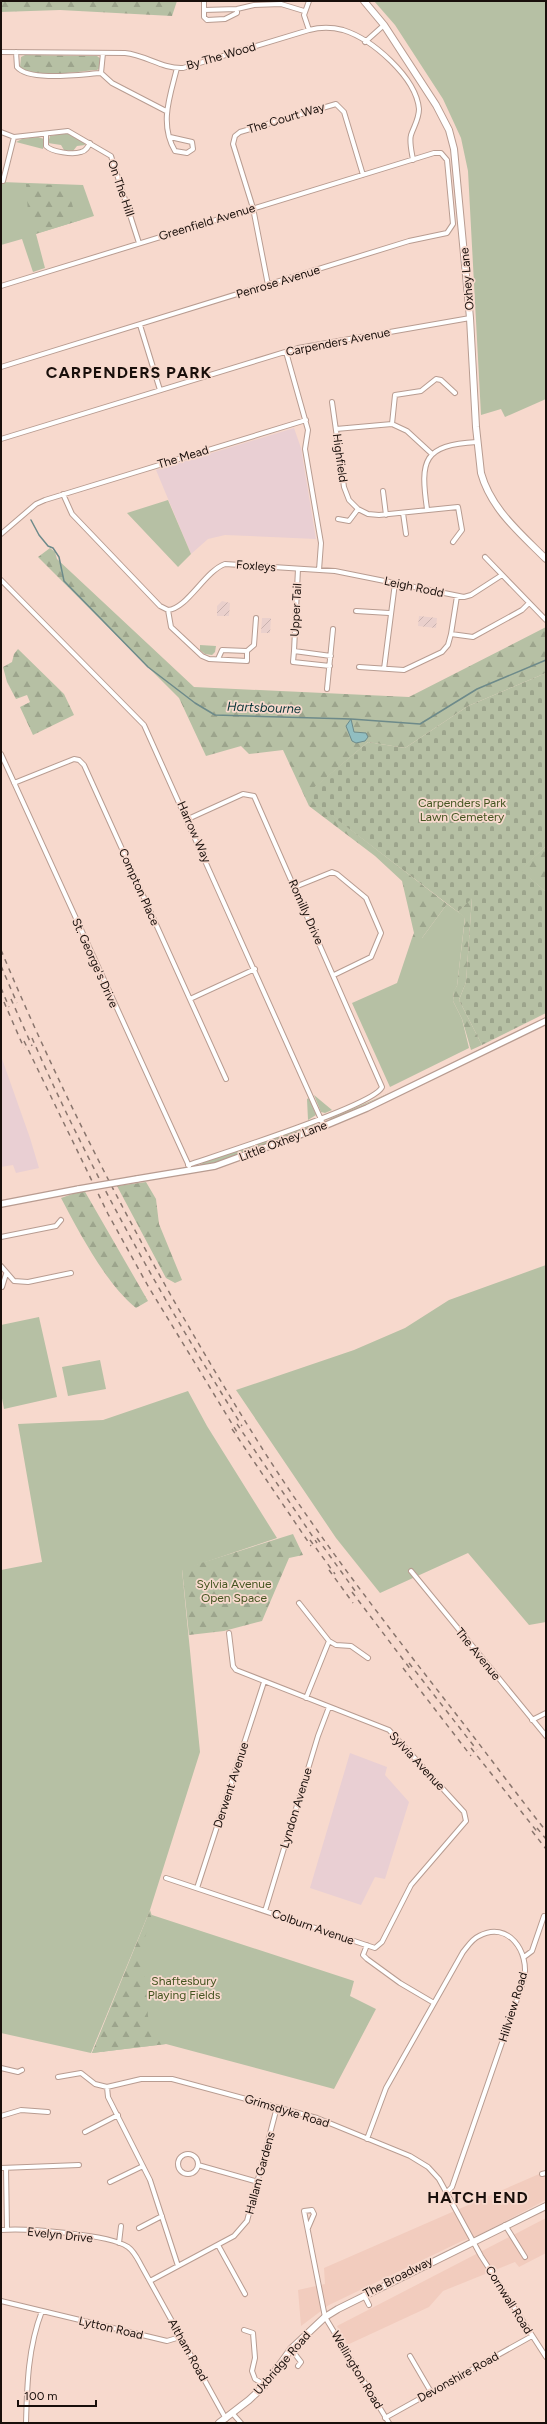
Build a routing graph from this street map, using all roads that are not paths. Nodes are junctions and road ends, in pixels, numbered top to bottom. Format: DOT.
graph roads {
  1 [pos="204,1"];
  2 [pos="309,1"];
  3 [pos="364,1"];
  4 [pos="237,9"];
  5 [pos="204,10"];
  6 [pos="304,11"];
  7 [pos="384,25"];
  8 [pos="309,30"];
  9 [pos="365,42"];
  10 [pos="1,52"];
  11 [pos="16,52"];
  12 [pos="103,53"];
  13 [pos="177,68"];
  14 [pos="102,73"];
  15 [pos="166,111"];
  16 [pos="1,132"];
  17 [pos="46,134"];
  18 [pos="14,137"];
  19 [pos="170,138"];
  20 [pos="90,143"];
  21 [pos="413,160"];
  22 [pos="363,175"];
  23 [pos="3,181"];
  24 [pos="253,208"];
  25 [pos="139,244"];
  26 [pos="268,285"];
  27 [pos="1,286"];
  28 [pos="470,318"];
  29 [pos="140,325"];
  30 [pos="286,352"];
  31 [pos="1,367"];
  32 [pos="160,390"];
  33 [pos="455,393"];
  34 [pos="332,402"];
  35 [pos="306,420"];
  36 [pos="392,424"];
  37 [pos="336,429"];
  38 [pos="1,439"];
  39 [pos="477,442"];
  40 [pos="432,454"];
  41 [pos="383,491"];
  42 [pos="63,494"];
  43 [pos="427,509"];
  44 [pos="358,510"];
  45 [pos="403,512"];
  46 [pos="386,515"];
  47 [pos="338,519"];
  48 [pos="1,534"];
  49 [pos="406,534"];
  50 [pos="453,542"];
  51 [pos="485,557"];
  52 [pos="546,559"];
  53 [pos="298,569"];
  54 [pos="319,570"];
  55 [pos="502,575"];
  56 [pos="1,580"];
  57 [pos="394,583"];
  58 [pos="457,596"];
  59 [pos="529,603"];
  60 [pos="168,610"];
  61 [pos="356,611"];
  62 [pos="389,614"];
  63 [pos="256,618"];
  64 [pos="546,620"];
  65 [pos="333,629"];
  66 [pos="451,634"];
  67 [pos="248,651"];
  68 [pos="294,651"];
  69 [pos="331,656"];
  70 [pos="218,659"];
  71 [pos="330,666"];
  72 [pos="358,667"];
  73 [pos="384,669"];
  74 [pos="327,688"];
  75 [pos="1,754"];
  76 [pos="14,783"];
  77 [pos="188,819"];
  78 [pos="295,887"];
  79 [pos="255,970"];
  80 [pos="334,975"];
  81 [pos="190,999"];
  82 [pos="546,1021"];
  83 [pos="226,1079"];
  84 [pos="378,1093"];
  85 [pos="321,1119"];
  86 [pos="324,1126"];
  87 [pos="188,1165"];
  88 [pos="190,1172"];
  89 [pos="1,1204"];
  90 [pos="60,1220"];
  91 [pos="1,1237"];
  92 [pos="1,1266"];
  93 [pos="71,1272"];
  94 [pos="6,1274"];
  95 [pos="2,1287"];
  96 [pos="411,1571"];
  97 [pos="299,1603"];
  98 [pos="229,1633"];
  99 [pos="329,1641"];
  100 [pos="368,1658"];
  101 [pos="264,1682"];
  102 [pos="306,1698"];
  103 [pos="329,1707"];
  104 [pos="546,1713"];
  105 [pos="532,1720"];
  106 [pos="546,1736"];
  107 [pos="166,1878"];
  108 [pos="197,1888"];
  109 [pos="265,1911"];
  110 [pos="544,1916"];
  111 [pos="367,1945"];
  112 [pos="524,1957"];
  113 [pos="434,2003"];
  114 [pos="1,2068"];
  115 [pos="22,2070"];
  116 [pos="58,2077"];
  117 [pos="107,2087"];
  118 [pos="277,2106"];
  119 [pos="48,2112"];
  120 [pos="118,2115"];
  121 [pos="1,2116"];
  122 [pos="85,2132"];
  123 [pos="367,2138"];
  124 [pos="79,2165"];
  125 [pos="198,2165"];
  126 [pos="143,2166"];
  127 [pos="3,2168"];
  128 [pos="110,2182"];
  129 [pos="258,2182"];
  130 [pos="447,2192"];
  131 [pos="546,2206"];
  132 [pos="162,2216"];
  133 [pos="506,2225"];
  134 [pos="121,2226"];
  135 [pos="139,2228"];
  136 [pos="308,2228"];
  137 [pos="7,2229"];
  138 [pos="1,2230"];
  139 [pos="474,2240"];
  140 [pos="119,2243"];
  141 [pos="218,2245"];
  142 [pos="524,2256"];
  143 [pos="178,2266"];
  144 [pos="150,2281"];
  145 [pos="245,2294"];
  146 [pos="364,2295"];
  147 [pos="1,2301"];
  148 [pos="369,2305"];
  149 [pos="42,2311"];
  150 [pos="325,2317"];
  151 [pos="244,2330"];
  152 [pos="532,2336"];
  153 [pos="180,2337"];
  154 [pos="291,2350"];
  155 [pos="410,2356"];
  156 [pos="546,2358"];
  157 [pos="298,2366"];
  158 [pos="265,2385"];
  159 [pos="431,2392"];
  160 [pos="233,2414"];
  161 [pos="385,2418"];
  162 [pos="226,2419"];
  163 [pos="26,2423"];
  164 [pos="219,2423"];
  165 [pos="242,2423"];
  166 [pos="389,2423"];
  1 -- 5 [label="street"];
  2 -- 6 [label="street"];
  3 -- 7 [label="main road, Oxhey Lane"];
  4 -- 5 [label="street"];
  4 -- 5 [label="street"];
  4 -- 6 [label="street"];
  6 -- 8 [label="street"];
  7 -- 9 [label="street"];
  7 -- 28 [label="main road, Oxhey Lane"];
  8 -- 9 [label="street, By The Wood"];
  8 -- 13 [label="street, By The Wood"];
  9 -- 21 [label="street, By The Wood"];
  10 -- 11 [label="street, By The Wood"];
  11 -- 12 [label="street, By The Wood"];
  11 -- 14 [label="street"];
  12 -- 13 [label="street, By The Wood"];
  12 -- 14 [label="street"];
  13 -- 15 [label="street"];
  14 -- 15 [label="street"];
  15 -- 19 [label="street"];
  16 -- 18 [label="street, On The Hill"];
  17 -- 18 [label="street, On The Hill"];
  17 -- 20 [label="street, On The Hill"];
  17 -- 20 [label="street"];
  18 -- 23 [label="street"];
  19 -- 19 [label="street"];
  20 -- 25 [label="street, On The Hill"];
  21 -- 22 [label="street, Greenfield Avenue"];
  21 -- 26 [label="street, Penrose Avenue"];
  22 -- 24 [label="street, Greenfield Avenue"];
  22 -- 24 [label="street, The Court Way"];
  24 -- 25 [label="street, Greenfield Avenue"];
  24 -- 26 [label="street"];
  25 -- 27 [label="street, Greenfield Avenue"];
  26 -- 29 [label="street, Penrose Avenue"];
  28 -- 30 [label="street, Carpenders Avenue"];
  28 -- 39 [label="main road, Oxhey Lane"];
  29 -- 31 [label="street, Penrose Avenue"];
  29 -- 32 [label="street"];
  30 -- 32 [label="street, Carpenders Avenue"];
  30 -- 35 [label="street"];
  32 -- 38 [label="street, Carpenders Avenue"];
  33 -- 36 [label="street"];
  34 -- 37 [label="street, Highfield"];
  35 -- 42 [label="street, The Mead"];
  35 -- 54 [label="street"];
  36 -- 37 [label="street"];
  36 -- 40 [label="street"];
  37 -- 44 [label="street, Highfield"];
  39 -- 40 [label="street"];
  39 -- 52 [label="main road, Oxhey Lane"];
  40 -- 43 [label="street"];
  41 -- 46 [label="street"];
  42 -- 48 [label="street, The Mead"];
  42 -- 60 [label="street"];
  43 -- 45 [label="street"];
  43 -- 50 [label="street"];
  44 -- 46 [label="street"];
  44 -- 47 [label="street"];
  45 -- 46 [label="street"];
  45 -- 49 [label="street"];
  51 -- 55 [label="street"];
  53 -- 54 [label="street, Foxleys"];
  53 -- 60 [label="street, Foxleys"];
  53 -- 68 [label="street, Upper Tail"];
  54 -- 57 [label="street, Leigh Rodd"];
  55 -- 58 [label="street, Leigh Rodd"];
  55 -- 59 [label="street"];
  56 -- 77 [label="street, Harrow Way"];
  57 -- 58 [label="street, Leigh Rodd"];
  57 -- 62 [label="street"];
  58 -- 66 [label="street"];
  59 -- 64 [label="street"];
  59 -- 66 [label="street"];
  60 -- 70 [label="street"];
  61 -- 62 [label="street"];
  62 -- 73 [label="street"];
  63 -- 67 [label="street"];
  65 -- 69 [label="street"];
  66 -- 73 [label="street"];
  67 -- 70 [label="street"];
  67 -- 70 [label="street"];
  68 -- 69 [label="street, Upper Tail"];
  68 -- 71 [label="street, Upper Tail"];
  69 -- 71 [label="street"];
  71 -- 74 [label="street"];
  72 -- 73 [label="street"];
  75 -- 76 [label="street, St. George's Drive"];
  76 -- 81 [label="street, Compton Place"];
  76 -- 87 [label="street, St. George's Drive"];
  77 -- 78 [label="street, Romilly Drive"];
  77 -- 79 [label="street, Harrow Way"];
  78 -- 80 [label="street, Romilly Drive"];
  78 -- 80 [label="street"];
  79 -- 81 [label="street"];
  79 -- 85 [label="street, Harrow Way"];
  80 -- 84 [label="street, Romilly Drive"];
  81 -- 83 [label="street, Compton Place"];
  82 -- 86 [label="main road, Little Oxhey Lane"];
  84 -- 85 [label="street, Little Oxhey Lane"];
  85 -- 86 [label="street, Harrow Way"];
  85 -- 87 [label="street, Little Oxhey Lane"];
  86 -- 88 [label="main road, Little Oxhey Lane"];
  87 -- 88 [label="street, St. George's Drive"];
  88 -- 89 [label="main road, Little Oxhey Lane, bridge"];
  90 -- 91 [label="street"];
  92 -- 94 [label="street"];
  93 -- 94 [label="street"];
  94 -- 95 [label="street"];
  96 -- 105 [label="street, The Avenue"];
  97 -- 99 [label="street"];
  98 -- 101 [label="street, Sylvia Avenue"];
  99 -- 100 [label="street"];
  99 -- 102 [label="street"];
  101 -- 102 [label="street, Sylvia Avenue"];
  101 -- 108 [label="street, Derwent Avenue"];
  102 -- 103 [label="street, Sylvia Avenue"];
  103 -- 109 [label="street, Lyndon Avenue"];
  103 -- 111 [label="street, Sylvia Avenue"];
  104 -- 105 [label="street"];
  105 -- 106 [label="street, The Avenue"];
  107 -- 108 [label="street, Colburn Avenue"];
  108 -- 109 [label="street, Colburn Avenue"];
  109 -- 111 [label="street, Colburn Avenue"];
  110 -- 112 [label="street"];
  111 -- 113 [label="street, Colburn Avenue"];
  112 -- 113 [label="street, Hillview Road"];
  112 -- 130 [label="street, Hillview Road"];
  113 -- 123 [label="street, Hillview Road"];
  114 -- 115 [label="street"];
  116 -- 117 [label="street"];
  117 -- 118 [label="street, Grimsdyke Road"];
  117 -- 120 [label="street"];
  118 -- 123 [label="street, Grimsdyke Road"];
  118 -- 129 [label="street, Hallam Gardens"];
  119 -- 121 [label="street"];
  120 -- 122 [label="street"];
  120 -- 126 [label="street"];
  123 -- 130 [label="street, Grimsdyke Road"];
  124 -- 127 [label="street"];
  125 -- 125 [label="street"];
  125 -- 129 [label="street"];
  126 -- 128 [label="street"];
  126 -- 132 [label="street"];
  127 -- 137 [label="street"];
  129 -- 141 [label="street, Hallam Gardens"];
  130 -- 139 [label="street, Grimsdyke Road"];
  131 -- 133 [label="main road"];
  132 -- 135 [label="street"];
  132 -- 143 [label="street"];
  133 -- 139 [label="main road"];
  133 -- 142 [label="street"];
  134 -- 140 [label="street"];
  136 -- 150 [label="street, Wellington Road"];
  137 -- 138 [label="street, Evelyn Drive"];
  137 -- 140 [label="street, Evelyn Drive"];
  139 -- 146 [label="main road, The Broadway"];
  139 -- 152 [label="street, Cornwall Road"];
  140 -- 144 [label="street, Evelyn Drive"];
  141 -- 143 [label="street, Hallam Gardens"];
  141 -- 145 [label="street"];
  143 -- 144 [label="street, Hallam Gardens"];
  144 -- 153 [label="street, Altham Road"];
  146 -- 148 [label="street"];
  146 -- 150 [label="main road, The Broadway"];
  147 -- 149 [label="street, Lytton Road"];
  149 -- 153 [label="street, Lytton Road"];
  149 -- 163 [label="street"];
  150 -- 154 [label="main road, Uxbridge Road"];
  150 -- 161 [label="street, Wellington Road"];
  151 -- 158 [label="street"];
  152 -- 156 [label="street, Cornwall Road"];
  152 -- 159 [label="street, Devonshire Road"];
  153 -- 162 [label="street, Altham Road"];
  154 -- 157 [label="street"];
  154 -- 158 [label="main road, Uxbridge Road"];
  155 -- 159 [label="street"];
  158 -- 160 [label="main road, Uxbridge Road"];
  159 -- 161 [label="street, Devonshire Road"];
  160 -- 162 [label="main road, Uxbridge Road"];
  160 -- 165 [label="street"];
  161 -- 166 [label="street, Wellington Road"];
  162 -- 164 [label="main road, Uxbridge Road"];
}
